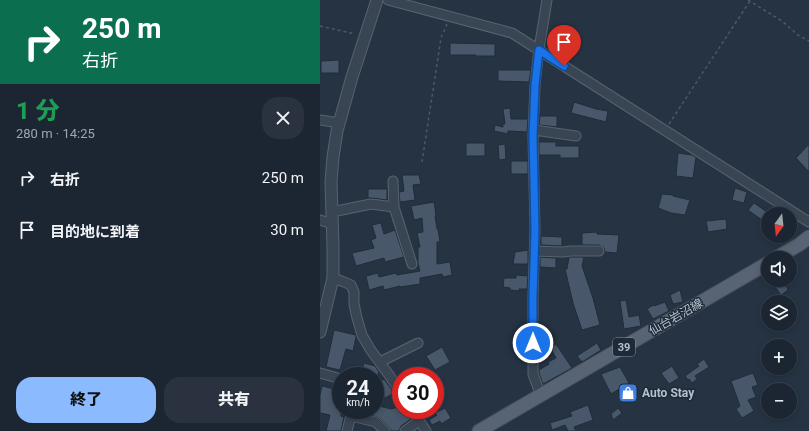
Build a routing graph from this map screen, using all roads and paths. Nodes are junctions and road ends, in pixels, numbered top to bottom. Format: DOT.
graph roads {
  1 [pos="377,0"];
  2 [pos="388,0"];
  3 [pos="547,0"];
  4 [pos="749,0"];
  5 [pos="449,17"];
  6 [pos="320,26"];
  7 [pos="355,34"];
  8 [pos="809,40"];
  9 [pos="539,50"];
  10 [pos="320,120"];
  11 [pos="339,123"];
  12 [pos="534,130"];
  13 [pos="665,130"];
  14 [pos="576,136"];
  15 [pos="422,162"];
  16 [pos="393,182"];
  17 [pos="394,207"];
  18 [pos="332,212"];
  19 [pos="320,220"];
  20 [pos="809,222"];
  21 [pos="333,224"];
  22 [pos="809,237"];
  23 [pos="534,250"];
  24 [pos="599,251"];
  25 [pos="788,251"];
  26 [pos="412,264"];
  27 [pos="761,267"];
  28 [pos="333,278"];
  29 [pos="320,332"];
  30 [pos="418,343"];
  31 [pos="380,362"];
  32 [pos="320,373"];
  33 [pos="332,376"];
  34 [pos="392,380"];
  35 [pos="541,396"];
  36 [pos="350,419"];
  37 [pos="368,419"];
  38 [pos="419,421"];
  39 [pos="347,431"];
  40 [pos="384,431"];
  41 [pos="405,431"];
  42 [pos="426,431"];
  43 [pos="479,431"];
  1 -- 11 [label="street"];
  2 -- 5 [label="street"];
  3 -- 9 [label="street"];
  4 -- 8 [label="path"];
  4 -- 13 [label="path"];
  5 -- 9 [label="street"];
  5 -- 15 [label="path"];
  6 -- 7 [label="path"];
  9 -- 12 [label="street"];
  9 -- 13 [label="street"];
  10 -- 11 [label="street"];
  11 -- 18 [label="street"];
  12 -- 14 [label="street"];
  12 -- 23 [label="street"];
  13 -- 20 [label="street"];
  16 -- 17 [label="street"];
  17 -- 18 [label="street"];
  17 -- 26 [label="street"];
  18 -- 21 [label="street"];
  19 -- 21 [label="street"];
  21 -- 28 [label="street"];
  22 -- 25 [label="main road"];
  23 -- 24 [label="street"];
  23 -- 35 [label="street"];
  27 -- 35 [label="main road, 仙台岩沼線 / 39"];
  28 -- 29 [label="street"];
  28 -- 31 [label="street"];
  30 -- 31 [label="street"];
  31 -- 34 [label="street"];
  32 -- 33 [label="street"];
  35 -- 43 [label="main road, 仙台岩沼線 / 39"];
  36 -- 39 [label="street"];
  37 -- 40 [label="street"];
  38 -- 41 [label="street"];
  38 -- 42 [label="street"];
}
